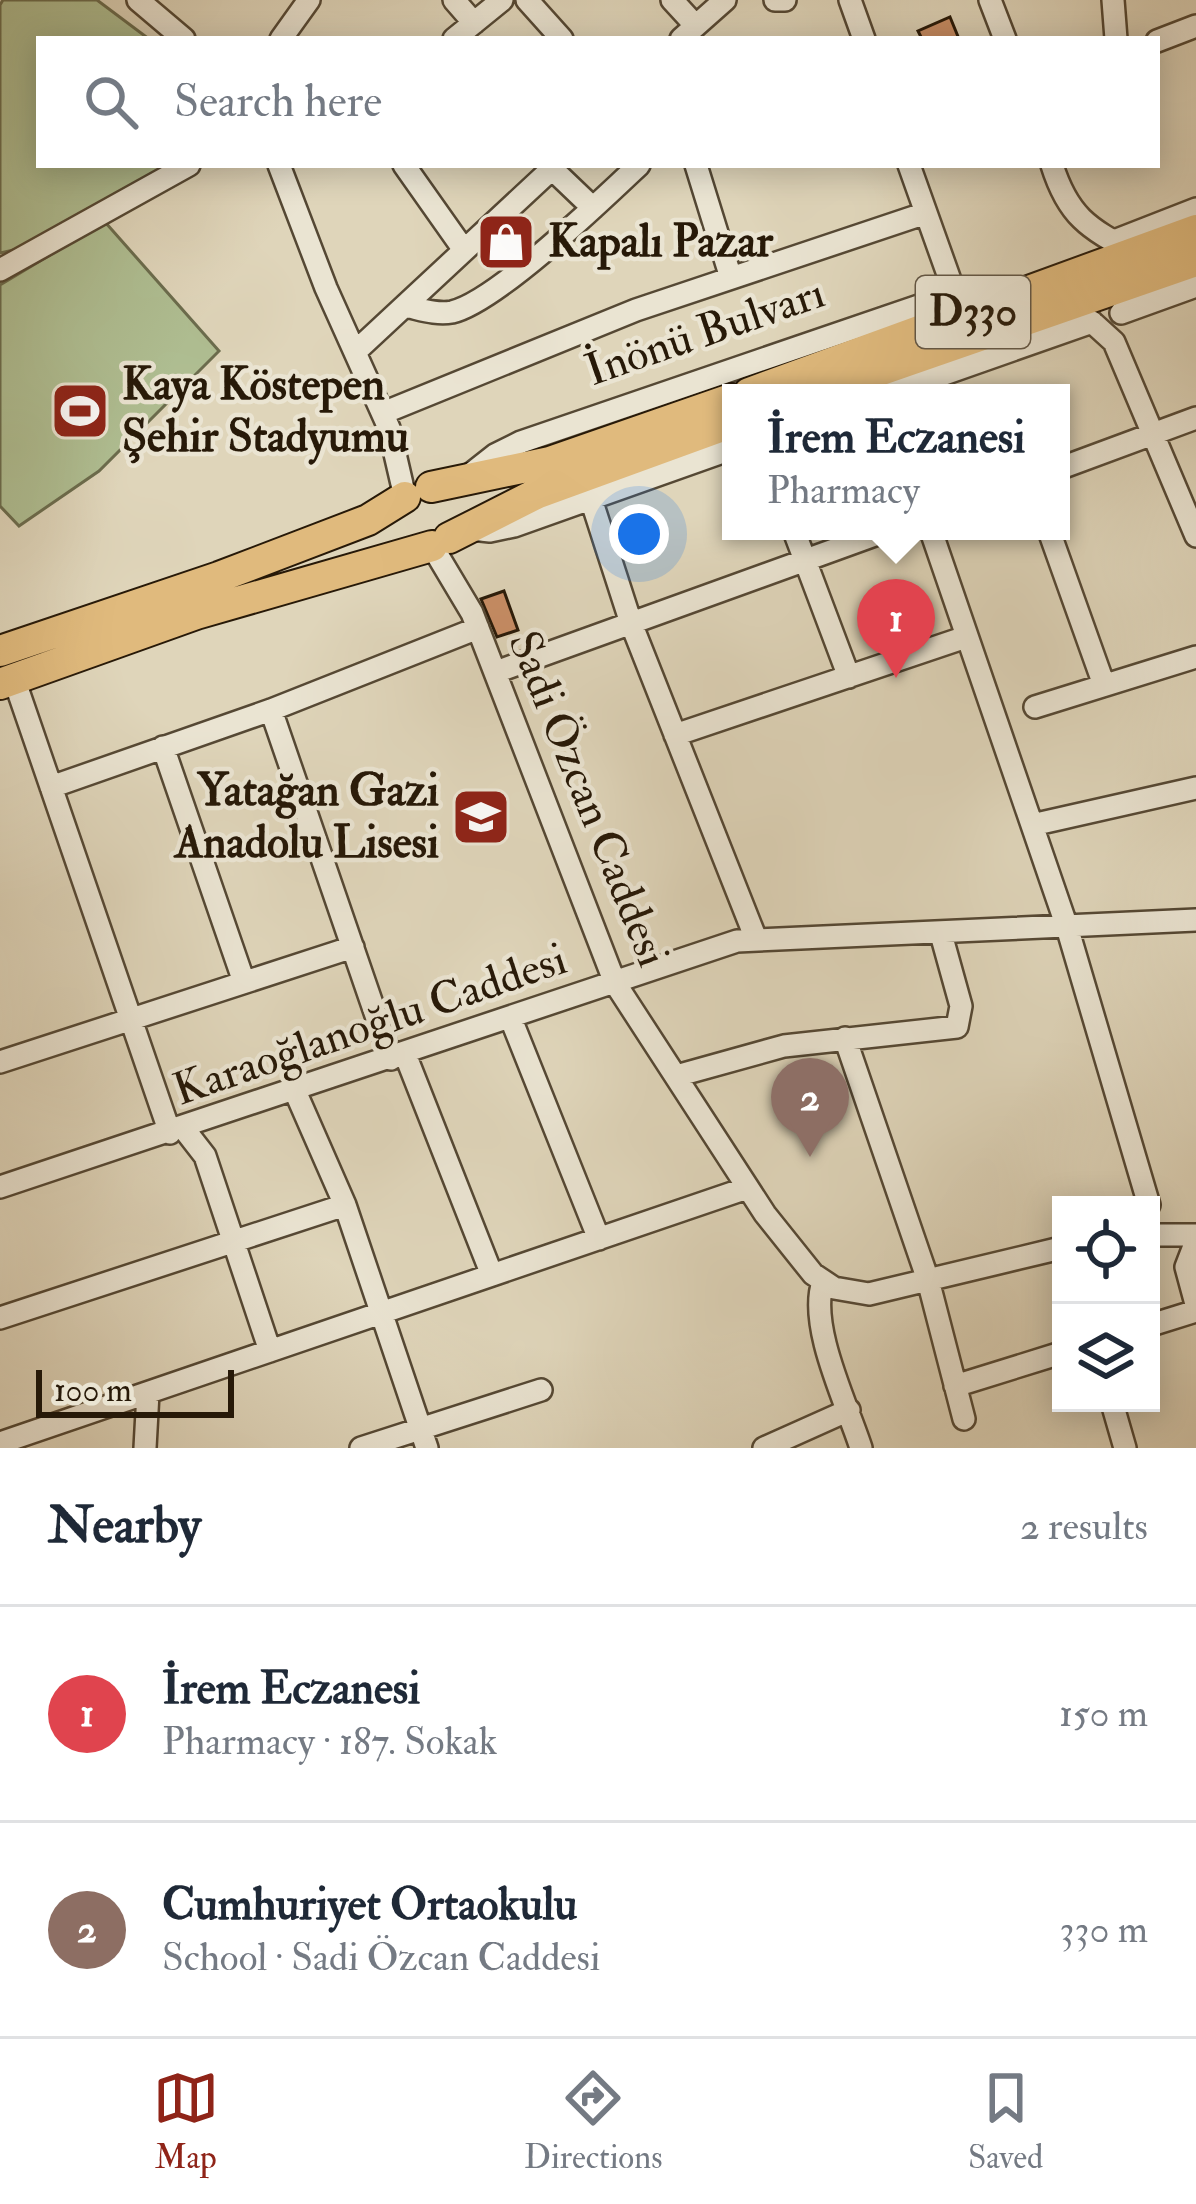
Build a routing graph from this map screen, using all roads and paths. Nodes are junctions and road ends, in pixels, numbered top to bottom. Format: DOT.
graph roads {
  1 [pos="138,0"];
  2 [pos="309,0"];
  3 [pos="454,0"];
  4 [pos="502,0"];
  5 [pos="527,0"];
  6 [pos="672,0"];
  7 [pos="724,0"];
  8 [pos="775,0"];
  9 [pos="785,0"];
  10 [pos="850,0"];
  11 [pos="990,0"];
  12 [pos="1113,0"];
  13 [pos="474,23"];
  14 [pos="1196,26"];
  15 [pos="688,32"];
  16 [pos="180,36"];
  17 [pos="283,36"];
  18 [pos="458,36"];
  19 [pos="559,36"];
  20 [pos="860,36"];
  21 [pos="1004,36"];
  22 [pos="1116,36"];
  23 [pos="1160,40"];
  24 [pos="184,168"];
  25 [pos="280,168"];
  26 [pos="406,168"];
  27 [pos="550,168"];
  28 [pos="554,168"];
  29 [pos="636,168"];
  30 [pos="697,168"];
  31 [pos="910,168"];
  32 [pos="1053,168"];
  33 [pos="593,208"];
  34 [pos="1196,209"];
  35 [pos="926,213"];
  36 [pos="1196,230"];
  37 [pos="464,250"];
  38 [pos="1131,257"];
  39 [pos="1196,261"];
  40 [pos="0,270"];
  41 [pos="731,278"];
  42 [pos="1196,286"];
  43 [pos="956,294"];
  44 [pos="405,306"];
  45 [pos="985,307"];
  46 [pos="1056,310"];
  47 [pos="1121,313"];
  48 [pos="1092,322"];
  49 [pos="1114,342"];
  50 [pos="355,352"];
  51 [pos="774,384"];
  52 [pos="841,384"];
  53 [pos="916,384"];
  54 [pos="722,402"];
  55 [pos="383,413"];
  56 [pos="1196,418"];
  57 [pos="722,426"];
  58 [pos="1156,435"];
  59 [pos="722,452"];
  60 [pos="1070,466"];
  61 [pos="432,489"];
  62 [pos="591,499"];
  63 [pos="1196,536"];
  64 [pos="449,537"];
  65 [pos="797,540"];
  66 [pos="861,540"];
  67 [pos="934,540"];
  68 [pos="1051,540"];
  69 [pos="805,560"];
  70 [pos="475,621"];
  71 [pos="631,623"];
  72 [pos="966,637"];
  73 [pos="0,651"];
  74 [pos="1196,657"];
  75 [pos="496,672"];
  76 [pos="849,676"];
  77 [pos="7,682"];
  78 [pos="1104,686"];
  79 [pos="1035,707"];
  80 [pos="271,710"];
  81 [pos="675,736"];
  82 [pos="164,747"];
  83 [pos="51,787"];
  84 [pos="1196,788"];
  85 [pos="1032,825"];
  86 [pos="1196,920"];
  87 [pos="1067,927"];
  88 [pos="941,934"];
  89 [pos="756,939"];
  90 [pos="352,947"];
  91 [pos="244,982"];
  92 [pos="615,983"];
  93 [pos="511,1018"];
  94 [pos="130,1020"];
  95 [pos="844,1038"];
  96 [pos="398,1057"];
  97 [pos="0,1062"];
  98 [pos="676,1076"];
  99 [pos="295,1091"];
  100 [pos="177,1131"];
  101 [pos="0,1187"];
  102 [pos="747,1188"];
  103 [pos="1145,1196"];
  104 [pos="345,1205"];
  105 [pos="1160,1225"];
  106 [pos="599,1238"];
  107 [pos="1196,1238"];
  108 [pos="233,1242"];
  109 [pos="1052,1249"];
  110 [pos="492,1275"];
  111 [pos="928,1280"];
  112 [pos="823,1282"];
  113 [pos="1196,1308"];
  114 [pos="382,1313"];
  115 [pos="0,1318"];
  116 [pos="1160,1322"];
  117 [pos="270,1351"];
  118 [pos="1052,1356"];
  119 [pos="955,1386"];
  120 [pos="541,1390"];
  121 [pos="148,1393"];
  122 [pos="849,1410"];
  123 [pos="1115,1412"];
  124 [pos="964,1419"];
  125 [pos="424,1438"];
  126 [pos="393,1443"];
  127 [pos="0,1444"];
  128 [pos="145,1448"];
  129 [pos="361,1448"];
  130 [pos="764,1448"];
  131 [pos="861,1448"];
  132 [pos="1125,1448"];
  1 -- 16 [label="street"];
  2 -- 17 [label="street"];
  3 -- 13 [label="street"];
  4 -- 13 [label="street"];
  5 -- 19 [label="street"];
  6 -- 15 [label="street"];
  7 -- 15 [label="street"];
  8 -- 9 [label="street"];
  10 -- 20 [label="street"];
  11 -- 21 [label="street"];
  12 -- 22 [label="street"];
  13 -- 18 [label="street"];
  14 -- 23 [label="street"];
  24 -- 40 [label="street"];
  25 -- 50 [label="street"];
  26 -- 37 [label="street"];
  27 -- 37 [label="street"];
  28 -- 33 [label="street"];
  29 -- 33 [label="street"];
  30 -- 41 [label="street"];
  31 -- 35 [label="street"];
  32 -- 38 [label="street"];
  33 -- 44 [label="street"];
  34 -- 38 [label="street, İnönü Bulvarı"];
  35 -- 41 [label="street"];
  35 -- 43 [label="street"];
  36 -- 38 [label="highway, İnönü Bulvarı / D330"];
  37 -- 44 [label="street"];
  38 -- 39 [label="highway, İnönü Bulvarı / D330"];
  38 -- 45 [label="highway, İnönü Bulvarı / D330"];
  38 -- 46 [label="highway, İnönü Bulvarı / D330"];
  38 -- 47 [label="street"];
  41 -- 55 [label="street"];
  42 -- 47 [label="street"];
  43 -- 45 [label="street"];
  43 -- 61 [label="street, İnönü Bulvarı"];
  44 -- 50 [label="street"];
  45 -- 51 [label="highway, İnönü Bulvarı / D330"];
  46 -- 48 [label="street"];
  46 -- 52 [label="highway, İnönü Bulvarı / D330"];
  47 -- 49 [label="street"];
  48 -- 49 [label="street"];
  48 -- 53 [label="street"];
  49 -- 58 [label="street"];
  50 -- 55 [label="street"];
  54 -- 61 [label="highway, İnönü Bulvarı"];
  55 -- 61 [label="street"];
  56 -- 58 [label="street"];
  57 -- 64 [label="highway, İnönü Bulvarı"];
  58 -- 60 [label="street"];
  58 -- 63 [label="street"];
  59 -- 62 [label="street, İnönü Bulvarı"];
  61 -- 64 [label="highway"];
  61 -- 64 [label="highway"];
  61 -- 73 [label="highway, İnönü Bulvarı"];
  62 -- 64 [label="street, İnönü Bulvarı"];
  62 -- 71 [label="street"];
  64 -- 70 [label="street, Sadi Özcan Caddesi"];
  64 -- 77 [label="highway, İnönü Bulvarı"];
  65 -- 69 [label="street"];
  66 -- 69 [label="street"];
  67 -- 72 [label="street"];
  68 -- 78 [label="street"];
  69 -- 71 [label="street"];
  69 -- 76 [label="street"];
  70 -- 75 [label="street, Sadi Özcan Caddesi"];
  70 -- 80 [label="street"];
  71 -- 75 [label="street"];
  71 -- 81 [label="street"];
  72 -- 76 [label="street"];
  72 -- 85 [label="street"];
  74 -- 78 [label="street"];
  75 -- 92 [label="street, Sadi Özcan Caddesi"];
  76 -- 81 [label="street"];
  77 -- 83 [label="street"];
  78 -- 79 [label="street"];
  80 -- 82 [label="street"];
  80 -- 90 [label="street"];
  81 -- 89 [label="street"];
  82 -- 83 [label="street"];
  82 -- 91 [label="street"];
  83 -- 94 [label="street"];
  84 -- 85 [label="street"];
  85 -- 87 [label="street"];
  86 -- 87 [label="street, Karaoğlanoğlu Caddesi"];
  87 -- 88 [label="street, Karaoğlanoğlu Caddesi"];
  87 -- 103 [label="street"];
  88 -- 89 [label="street, Karaoğlanoğlu Caddesi"];
  88 -- 95 [label="street"];
  89 -- 92 [label="street, Karaoğlanoğlu Caddesi"];
  90 -- 91 [label="street"];
  90 -- 96 [label="street"];
  91 -- 94 [label="street"];
  92 -- 93 [label="street, Karaoğlanoğlu Caddesi"];
  92 -- 98 [label="street, Sadi Özcan Caddesi"];
  93 -- 96 [label="street, Karaoğlanoğlu Caddesi"];
  93 -- 106 [label="street"];
  94 -- 97 [label="street"];
  94 -- 100 [label="street"];
  95 -- 98 [label="street"];
  95 -- 111 [label="street"];
  96 -- 99 [label="street, Karaoğlanoğlu Caddesi"];
  96 -- 110 [label="street"];
  98 -- 102 [label="street, Sadi Özcan Caddesi"];
  99 -- 100 [label="street, Karaoğlanoğlu Caddesi"];
  99 -- 104 [label="street"];
  100 -- 101 [label="street, Karaoğlanoğlu Caddesi"];
  100 -- 108 [label="street"];
  102 -- 106 [label="street"];
  102 -- 112 [label="street, Sadi Özcan Caddesi"];
  104 -- 108 [label="street"];
  104 -- 114 [label="street"];
  105 -- 107 [label="street"];
  106 -- 110 [label="street"];
  107 -- 113 [label="street"];
  108 -- 115 [label="street"];
  108 -- 117 [label="street"];
  109 -- 111 [label="street"];
  110 -- 114 [label="street"];
  111 -- 112 [label="street"];
  111 -- 119 [label="street"];
  112 -- 122 [label="street"];
  113 -- 116 [label="street"];
  114 -- 117 [label="street"];
  114 -- 125 [label="street"];
  117 -- 121 [label="street"];
  118 -- 119 [label="street"];
  119 -- 124 [label="street"];
  120 -- 125 [label="street"];
  121 -- 127 [label="street"];
  121 -- 128 [label="street"];
  122 -- 130 [label="street"];
  122 -- 131 [label="street"];
  123 -- 132 [label="street"];
  125 -- 126 [label="street"];
  126 -- 129 [label="street"];
}
